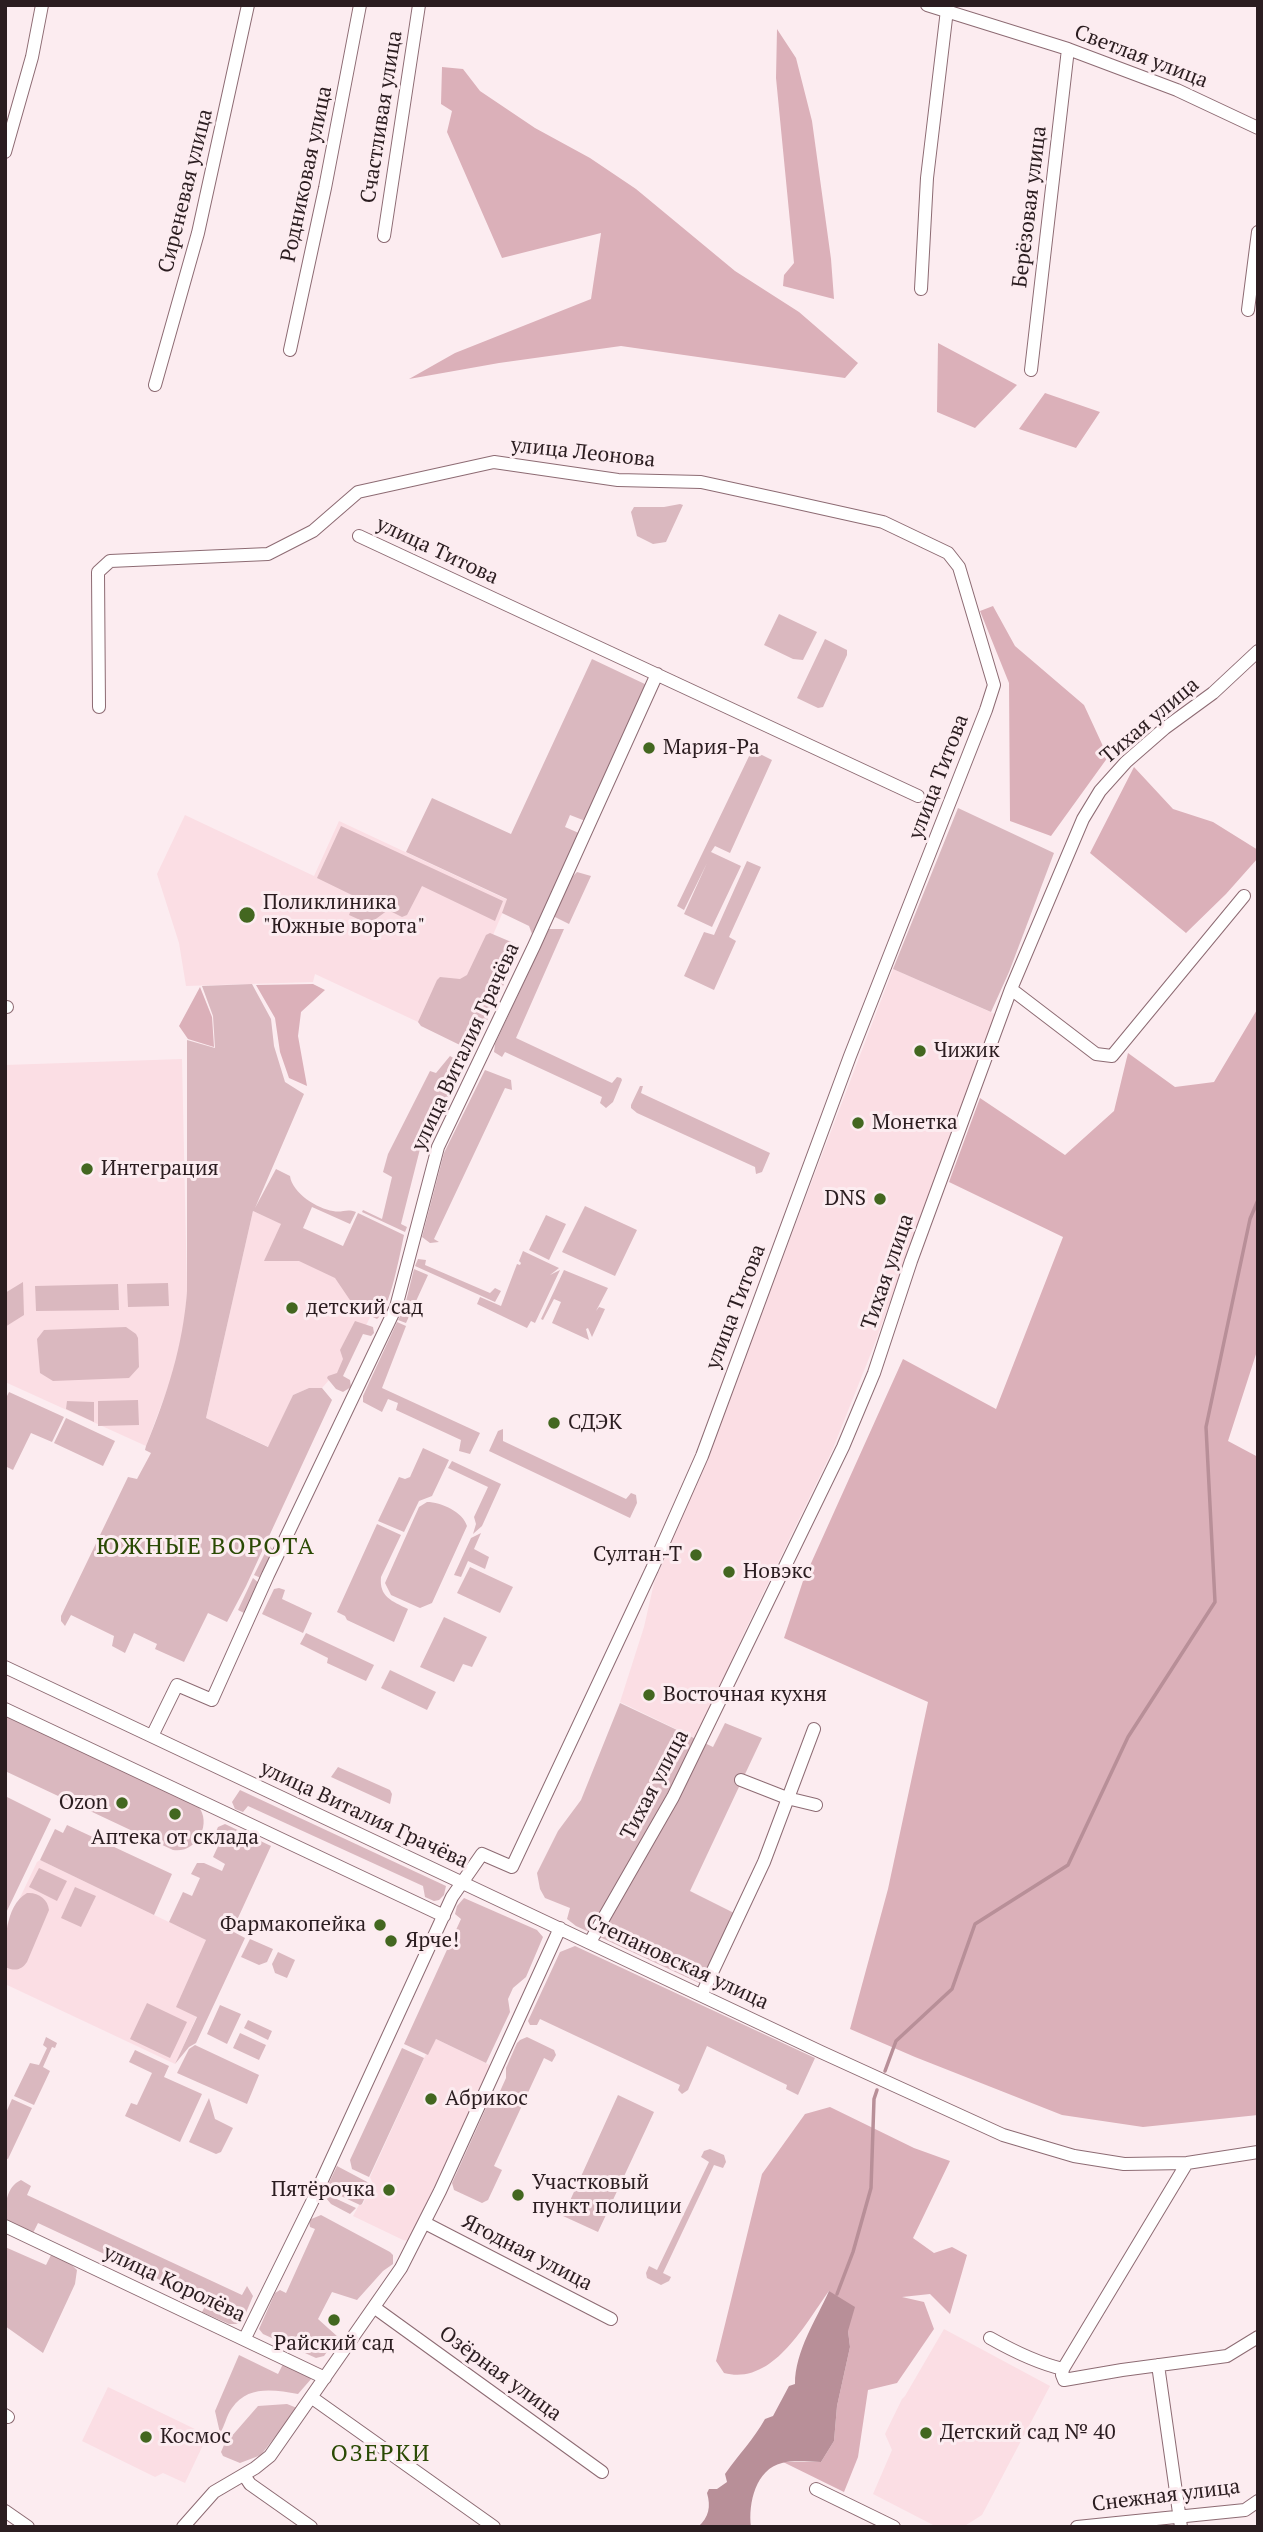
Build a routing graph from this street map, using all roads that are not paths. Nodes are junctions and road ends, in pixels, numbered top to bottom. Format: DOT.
graph roads {
  1 [pos="42,5"];
  2 [pos="248,5"];
  3 [pos="360,5"];
  4 [pos="419,5"];
  5 [pos="927,5"];
  6 [pos="947,10"];
  7 [pos="1068,49"];
  8 [pos="1258,128"];
  9 [pos="5,152"];
  10 [pos="1258,232"];
  11 [pos="384,236"];
  12 [pos="921,289"];
  13 [pos="1248,310"];
  14 [pos="290,350"];
  15 [pos="1031,370"];
  16 [pos="155,385"];
  17 [pos="359,536"];
  18 [pos="1258,651"];
  19 [pos="657,674"];
  20 [pos="994,685"];
  21 [pos="99,707"];
  22 [pos="918,796"];
  23 [pos="1244,896"];
  24 [pos="1011,989"];
  25 [pos="5,1667"];
  26 [pos="5,1709"];
  27 [pos="814,1729"];
  28 [pos="152,1736"];
  29 [pos="741,1780"];
  30 [pos="787,1798"];
  31 [pos="816,1805"];
  32 [pos="462,1883"];
  33 [pos="444,1916"];
  34 [pos="560,1928"];
  35 [pos="590,1942"];
  36 [pos="702,1994"];
  37 [pos="1258,2152"];
  38 [pos="1187,2163"];
  39 [pos="425,2223"];
  40 [pos="5,2226"];
  41 [pos="375,2308"];
  42 [pos="611,2319"];
  43 [pos="1258,2337"];
  44 [pos="244,2338"];
  45 [pos="990,2338"];
  46 [pos="1158,2365"];
  47 [pos="1064,2375"];
  48 [pos="325,2378"];
  49 [pos="311,2398"];
  50 [pos="602,2472"];
  51 [pos="244,2475"];
  52 [pos="816,2489"];
  53 [pos="1258,2501"];
  54 [pos="5,2511"];
  55 [pos="1180,2521"];
  56 [pos="28,2527"];
  57 [pos="183,2527"];
  58 [pos="311,2527"];
  59 [pos="494,2527"];
  60 [pos="894,2527"];
  61 [pos="1077,2527"];
  1 -- 9 [label="street"];
  2 -- 16 [label="street, Сиреневая улица"];
  3 -- 14 [label="street, Родниковая улица"];
  4 -- 11 [label="street, Счастливая улица"];
  5 -- 6 [label="street, Светлая улица"];
  6 -- 7 [label="street, Светлая улица"];
  6 -- 12 [label="street"];
  7 -- 8 [label="street, Светлая улица"];
  7 -- 15 [label="street, Берёзовая улица"];
  10 -- 13 [label="street"];
  17 -- 19 [label="street, улица Титова"];
  18 -- 24 [label="street, Тихая улица"];
  19 -- 22 [label="street, улица Титова"];
  19 -- 28 [label="street, улица Виталия Грачёва"];
  20 -- 21 [label="street, улица Леонова"];
  20 -- 32 [label="street, улица Титова"];
  23 -- 24 [label="street"];
  24 -- 35 [label="street, Тихая улица"];
  25 -- 28 [label="street, улица Виталия Грачёва"];
  26 -- 33 [label="street"];
  27 -- 30 [label="street"];
  28 -- 32 [label="street, улица Виталия Грачёва"];
  29 -- 30 [label="street"];
  30 -- 31 [label="street"];
  30 -- 36 [label="street"];
  32 -- 33 [label="street"];
  32 -- 34 [label="street, улица Виталия Грачёва"];
  33 -- 44 [label="street"];
  34 -- 35 [label="street, Степановская улица"];
  34 -- 39 [label="street, Степановская улица"];
  35 -- 36 [label="street, Степановская улица"];
  36 -- 38 [label="street, Степановская улица"];
  37 -- 38 [label="street, Степановская улица"];
  38 -- 47 [label="street"];
  39 -- 41 [label="street, Степановская улица"];
  39 -- 42 [label="street, Ягодная улица"];
  40 -- 44 [label="street, улица Королёва"];
  41 -- 48 [label="street, Степановская улица"];
  41 -- 50 [label="street, Озёрная улица"];
  43 -- 46 [label="street"];
  44 -- 48 [label="street, улица Королёва"];
  45 -- 47 [label="street"];
  46 -- 47 [label="street"];
  46 -- 55 [label="street"];
  48 -- 49 [label="street, Степановская улица"];
  49 -- 51 [label="street, Степановская улица"];
  49 -- 59 [label="street"];
  51 -- 57 [label="street, Степановская улица"];
  51 -- 58 [label="street"];
  52 -- 60 [label="street"];
  53 -- 55 [label="street, Снежная улица"];
  54 -- 56 [label="street"];
  55 -- 61 [label="street, Снежная улица"];
}
